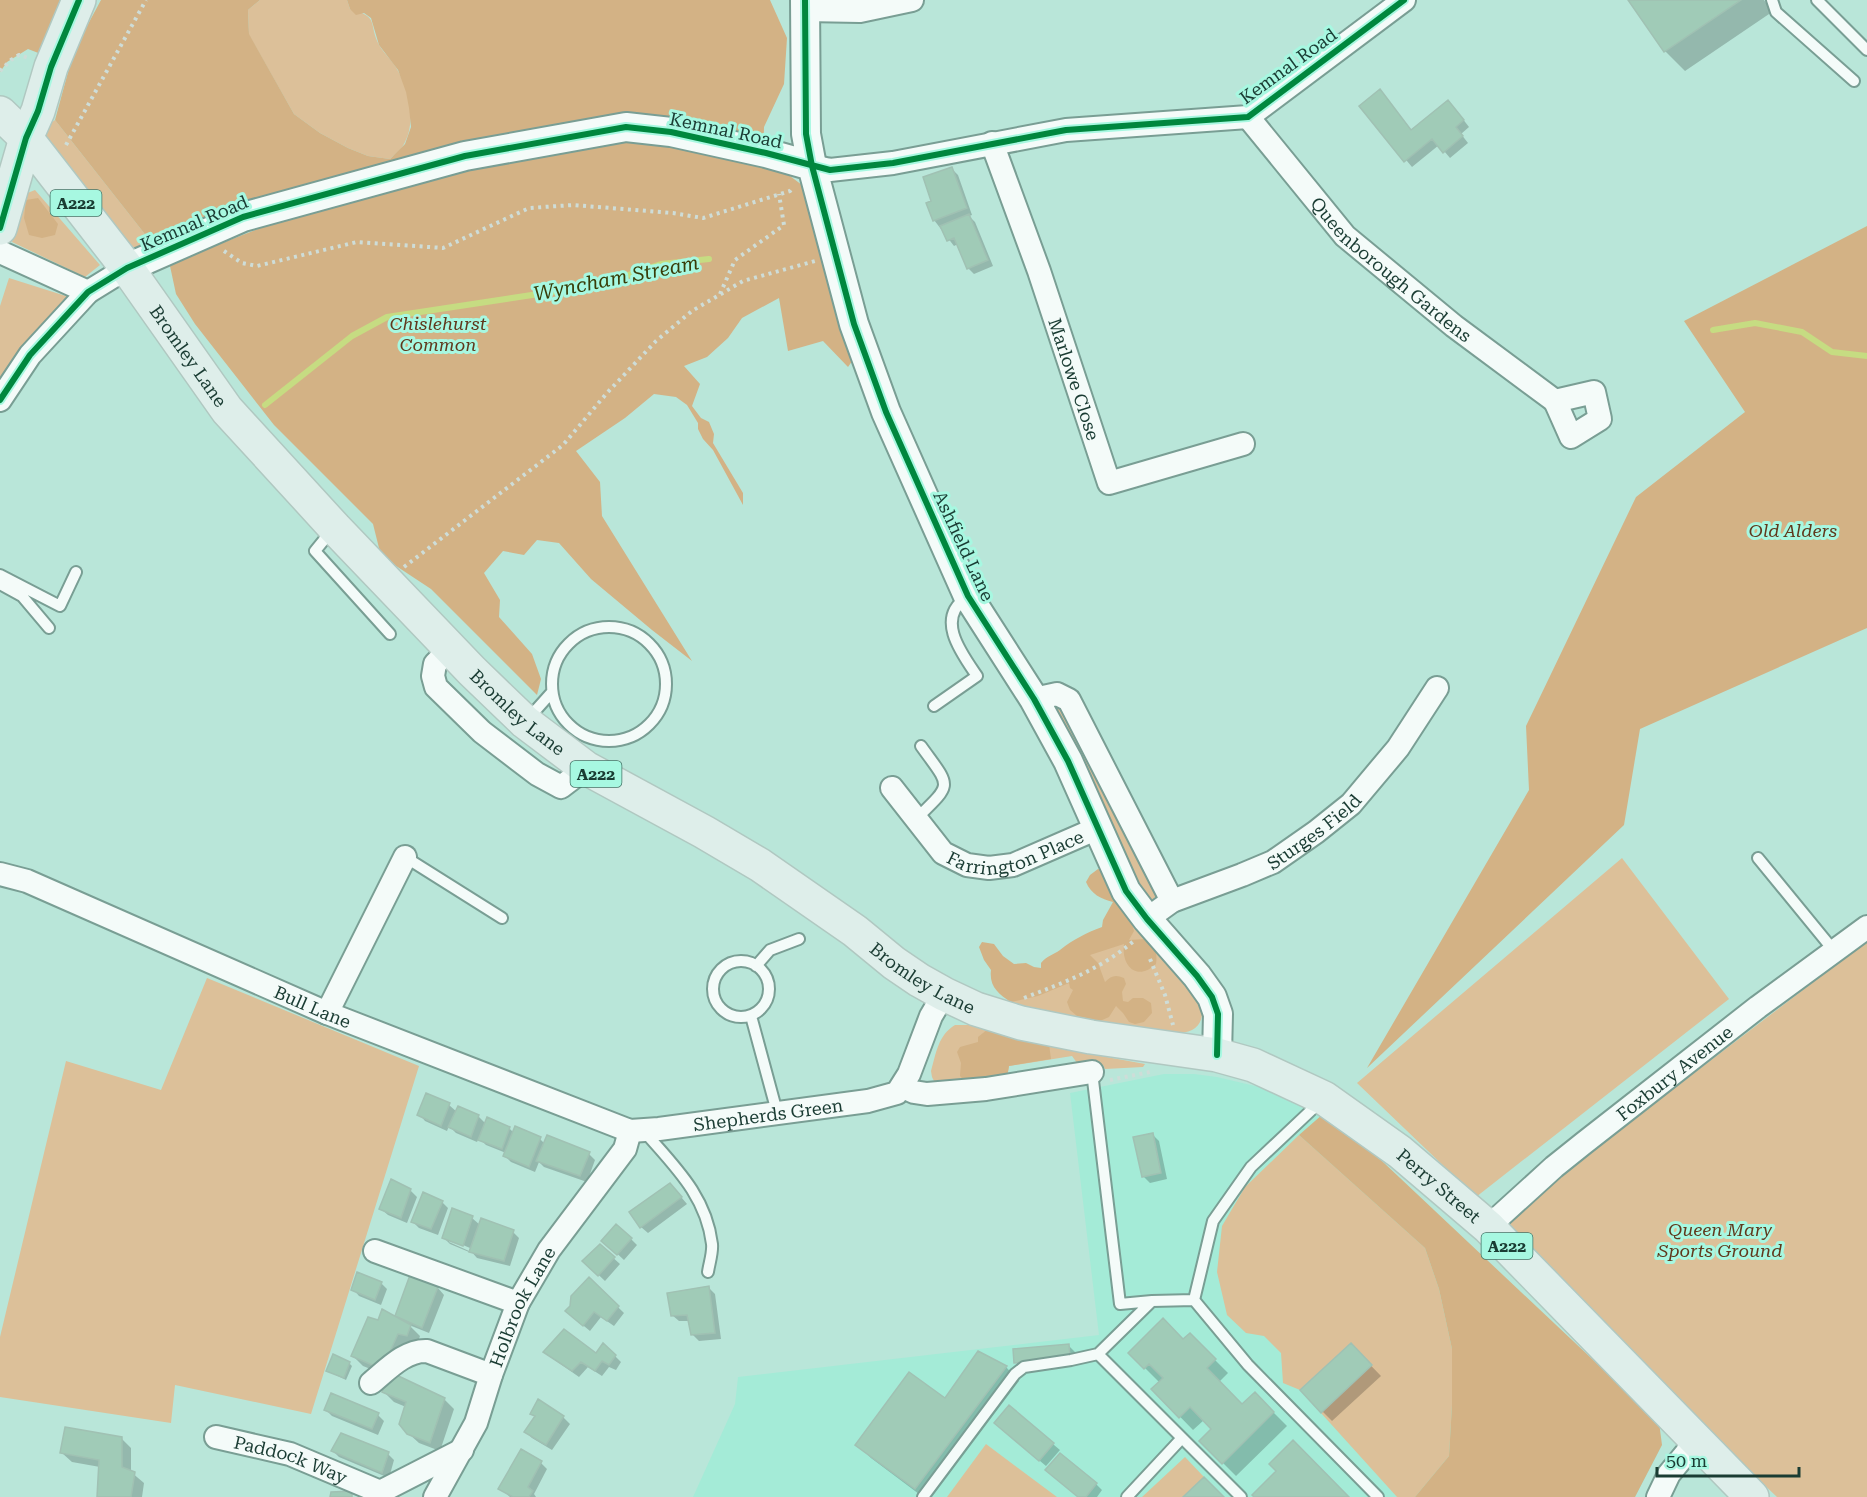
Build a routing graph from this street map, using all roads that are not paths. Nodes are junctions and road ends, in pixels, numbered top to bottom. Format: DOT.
graph roads {
  1 [pos="79,0"];
  2 [pos="912,0"];
  3 [pos="1404,0"];
  4 [pos="1772,0"];
  5 [pos="1816,0"];
  6 [pos="805,5"];
  7 [pos="1867,50"];
  8 [pos="1854,81"];
  9 [pos="0,113"];
  10 [pos="1248,117"];
  11 [pos="26,138"];
  12 [pos="992,143"];
  13 [pos="812,166"];
  14 [pos="0,228"];
  15 [pos="0,252"];
  16 [pos="127,268"];
  17 [pos="88,292"];
  18 [pos="0,400"];
  19 [pos="1555,401"];
  20 [pos="1243,444"];
  21 [pos="335,528"];
  22 [pos="76,572"];
  23 [pos="0,575"];
  24 [pos="0,584"];
  25 [pos="968,596"];
  26 [pos="49,628"];
  27 [pos="390,634"];
  28 [pos="450,648"];
  29 [pos="1437,688"];
  30 [pos="552,692"];
  31 [pos="1034,699"];
  32 [pos="934,705"];
  33 [pos="525,722"];
  34 [pos="921,746"];
  35 [pos="586,768"];
  36 [pos="892,788"];
  37 [pos="916,819"];
  38 [pos="1098,828"];
  39 [pos="405,857"];
  40 [pos="1758,858"];
  41 [pos="0,874"];
  42 [pos="1172,901"];
  43 [pos="502,918"];
  44 [pos="1867,927"];
  45 [pos="1144,929"];
  46 [pos="799,939"];
  47 [pos="1835,952"];
  48 [pos="756,966"];
  49 [pos="944,994"];
  50 [pos="327,1013"];
  51 [pos="751,1016"];
  52 [pos="1217,1055"];
  53 [pos="1092,1072"];
  54 [pos="903,1087"];
  55 [pos="1324,1098"];
  56 [pos="777,1112"];
  57 [pos="637,1130"];
  58 [pos="1488,1227"];
  59 [pos="375,1251"];
  60 [pos="708,1272"];
  61 [pos="1194,1300"];
  62 [pos="1152,1301"];
  63 [pos="518,1303"];
  64 [pos="1098,1353"];
  65 [pos="491,1375"];
  66 [pos="371,1383"];
  67 [pos="216,1437"];
  68 [pos="1182,1438"];
  69 [pos="1697,1440"];
  70 [pos="462,1450"];
  71 [pos="435,1497"];
  72 [pos="923,1497"];
  73 [pos="1127,1497"];
  74 [pos="1241,1497"];
  75 [pos="1378,1497"];
  76 [pos="1658,1497"];
  77 [pos="1752,1497"];
  1 -- 11 [label="main road"];
  2 -- 6 [label="street"];
  3 -- 10 [label="street, Kemnal Road"];
  4 -- 8 [label="lane"];
  5 -- 7 [label="lane"];
  6 -- 13 [label="street, Ashfield Lane"];
  9 -- 11 [label="main road, A222"];
  10 -- 12 [label="street, Kemnal Road"];
  10 -- 19 [label="street, Queenborough Gardens"];
  11 -- 14 [label="main road"];
  11 -- 16 [label="main road, Bromley Lane / A222"];
  12 -- 13 [label="street, Kemnal Road"];
  12 -- 20 [label="street, Marlowe Close"];
  13 -- 16 [label="street, Kemnal Road"];
  13 -- 25 [label="street, Ashfield Lane"];
  15 -- 17 [label="street"];
  16 -- 17 [label="street"];
  16 -- 21 [label="main road, Bromley Lane / A222"];
  17 -- 18 [label="street"];
  21 -- 27 [label="lane"];
  21 -- 28 [label="main road, Bromley Lane / A222"];
  22 -- 23 [label="lane"];
  24 -- 26 [label="lane"];
  25 -- 31 [label="street, Ashfield Lane"];
  25 -- 32 [label="lane"];
  28 -- 33 [label="main road, Bromley Lane / A222"];
  28 -- 35 [label="street"];
  29 -- 42 [label="street, Sturges Field"];
  30 -- 30 [label="lane"];
  30 -- 33 [label="lane"];
  31 -- 38 [label="street, Ashfield Lane"];
  31 -- 42 [label="street"];
  33 -- 35 [label="main road, Bromley Lane / A222"];
  34 -- 37 [label="lane"];
  35 -- 49 [label="main road, Bromley Lane / A222"];
  36 -- 37 [label="street, Farrington Place"];
  37 -- 38 [label="street, Farrington Place"];
  38 -- 45 [label="street, Ashfield Lane"];
  39 -- 43 [label="lane"];
  39 -- 50 [label="street"];
  40 -- 47 [label="lane"];
  41 -- 50 [label="street, Bull Lane"];
  42 -- 45 [label="street, Sturges Field"];
  44 -- 47 [label="street, Foxbury Avenue"];
  45 -- 52 [label="street, Ashfield Lane"];
  46 -- 48 [label="lane"];
  47 -- 58 [label="street, Foxbury Avenue"];
  48 -- 51 [label="lane"];
  48 -- 51 [label="lane"];
  49 -- 52 [label="main road, Bromley Lane / A222"];
  49 -- 54 [label="street"];
  50 -- 57 [label="street, Bull Lane"];
  51 -- 56 [label="lane"];
  52 -- 55 [label="main road, Perry Street / A222"];
  53 -- 54 [label="street"];
  53 -- 62 [label="lane"];
  54 -- 56 [label="street, Shepherds Green"];
  55 -- 58 [label="main road, Perry Street / A222"];
  55 -- 61 [label="lane"];
  56 -- 57 [label="street, Shepherds Green"];
  57 -- 60 [label="lane"];
  57 -- 63 [label="street, Holbrook Lane"];
  58 -- 69 [label="main road, Perry Street / A222"];
  59 -- 63 [label="street"];
  61 -- 62 [label="lane"];
  61 -- 75 [label="lane"];
  62 -- 64 [label="lane"];
  63 -- 65 [label="street, Holbrook Lane"];
  64 -- 68 [label="lane"];
  64 -- 72 [label="lane"];
  65 -- 66 [label="street"];
  65 -- 70 [label="street, Holbrook Lane"];
  67 -- 70 [label="street, Paddock Way"];
  68 -- 73 [label="lane"];
  68 -- 74 [label="lane"];
  69 -- 76 [label="street"];
  69 -- 77 [label="main road, Perry Street / A222"];
  70 -- 71 [label="street, Holbrook Lane"];
}
